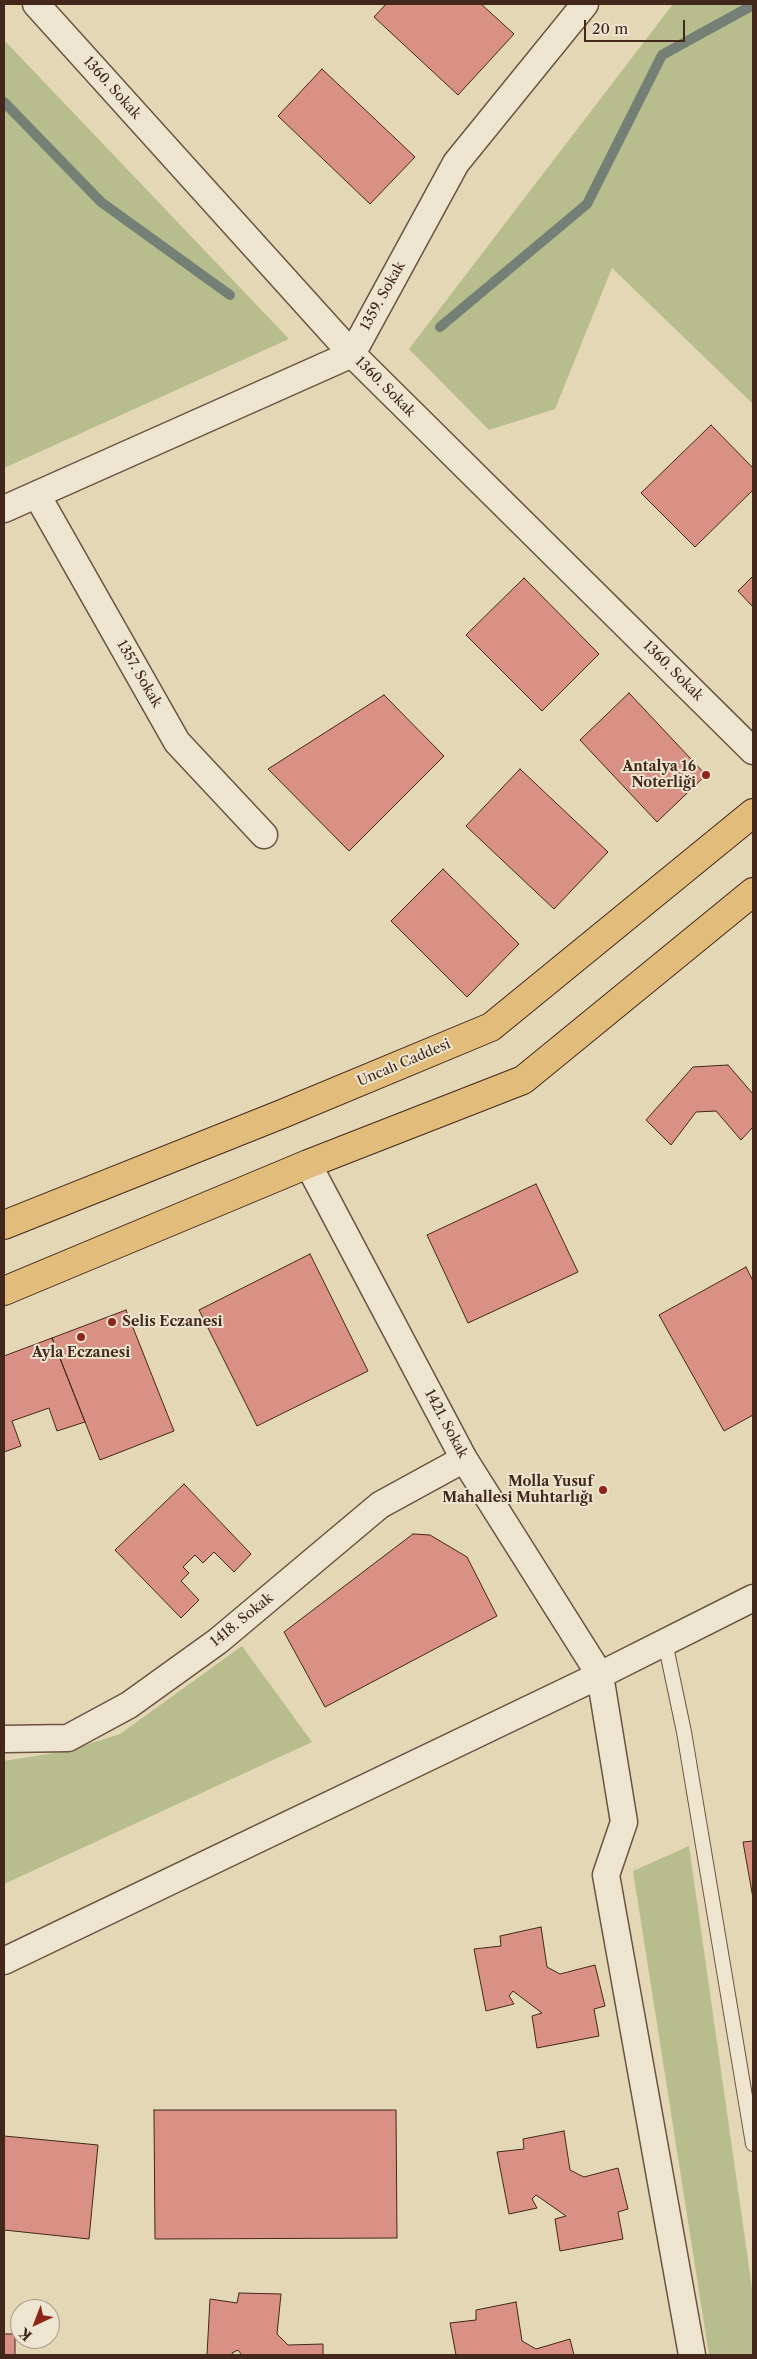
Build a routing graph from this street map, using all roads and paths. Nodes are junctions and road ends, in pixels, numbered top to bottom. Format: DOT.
graph roads {
  1 [pos="36,4"];
  2 [pos="585,4"];
  3 [pos="352,354"];
  4 [pos="37,494"];
  5 [pos="4,510"];
  6 [pos="753,751"];
  7 [pos="753,814"];
  8 [pos="264,835"];
  9 [pos="753,892"];
  10 [pos="308,1164"];
  11 [pos="4,1225"];
  12 [pos="4,1292"];
  13 [pos="464,1459"];
  14 [pos="753,1598"];
  15 [pos="665,1642"];
  16 [pos="600,1674"];
  17 [pos="4,1739"];
  18 [pos="4,1960"];
  19 [pos="753,2144"];
  20 [pos="692,2355"];
  1 -- 3 [label="street, 1360. Sokak"];
  2 -- 3 [label="street, 1359. Sokak"];
  3 -- 4 [label="street"];
  3 -- 6 [label="street, 1360. Sokak"];
  4 -- 5 [label="street"];
  4 -- 8 [label="street, 1357. Sokak"];
  7 -- 11 [label="main road, Uncalı Caddesi"];
  9 -- 10 [label="main road"];
  10 -- 12 [label="main road"];
  10 -- 13 [label="street, 1421. Sokak"];
  13 -- 16 [label="street, 1421. Sokak"];
  13 -- 17 [label="street, 1418. Sokak"];
  14 -- 15 [label="street"];
  15 -- 16 [label="street"];
  15 -- 19 [label="lane"];
  16 -- 18 [label="street"];
  16 -- 20 [label="street"];
}
